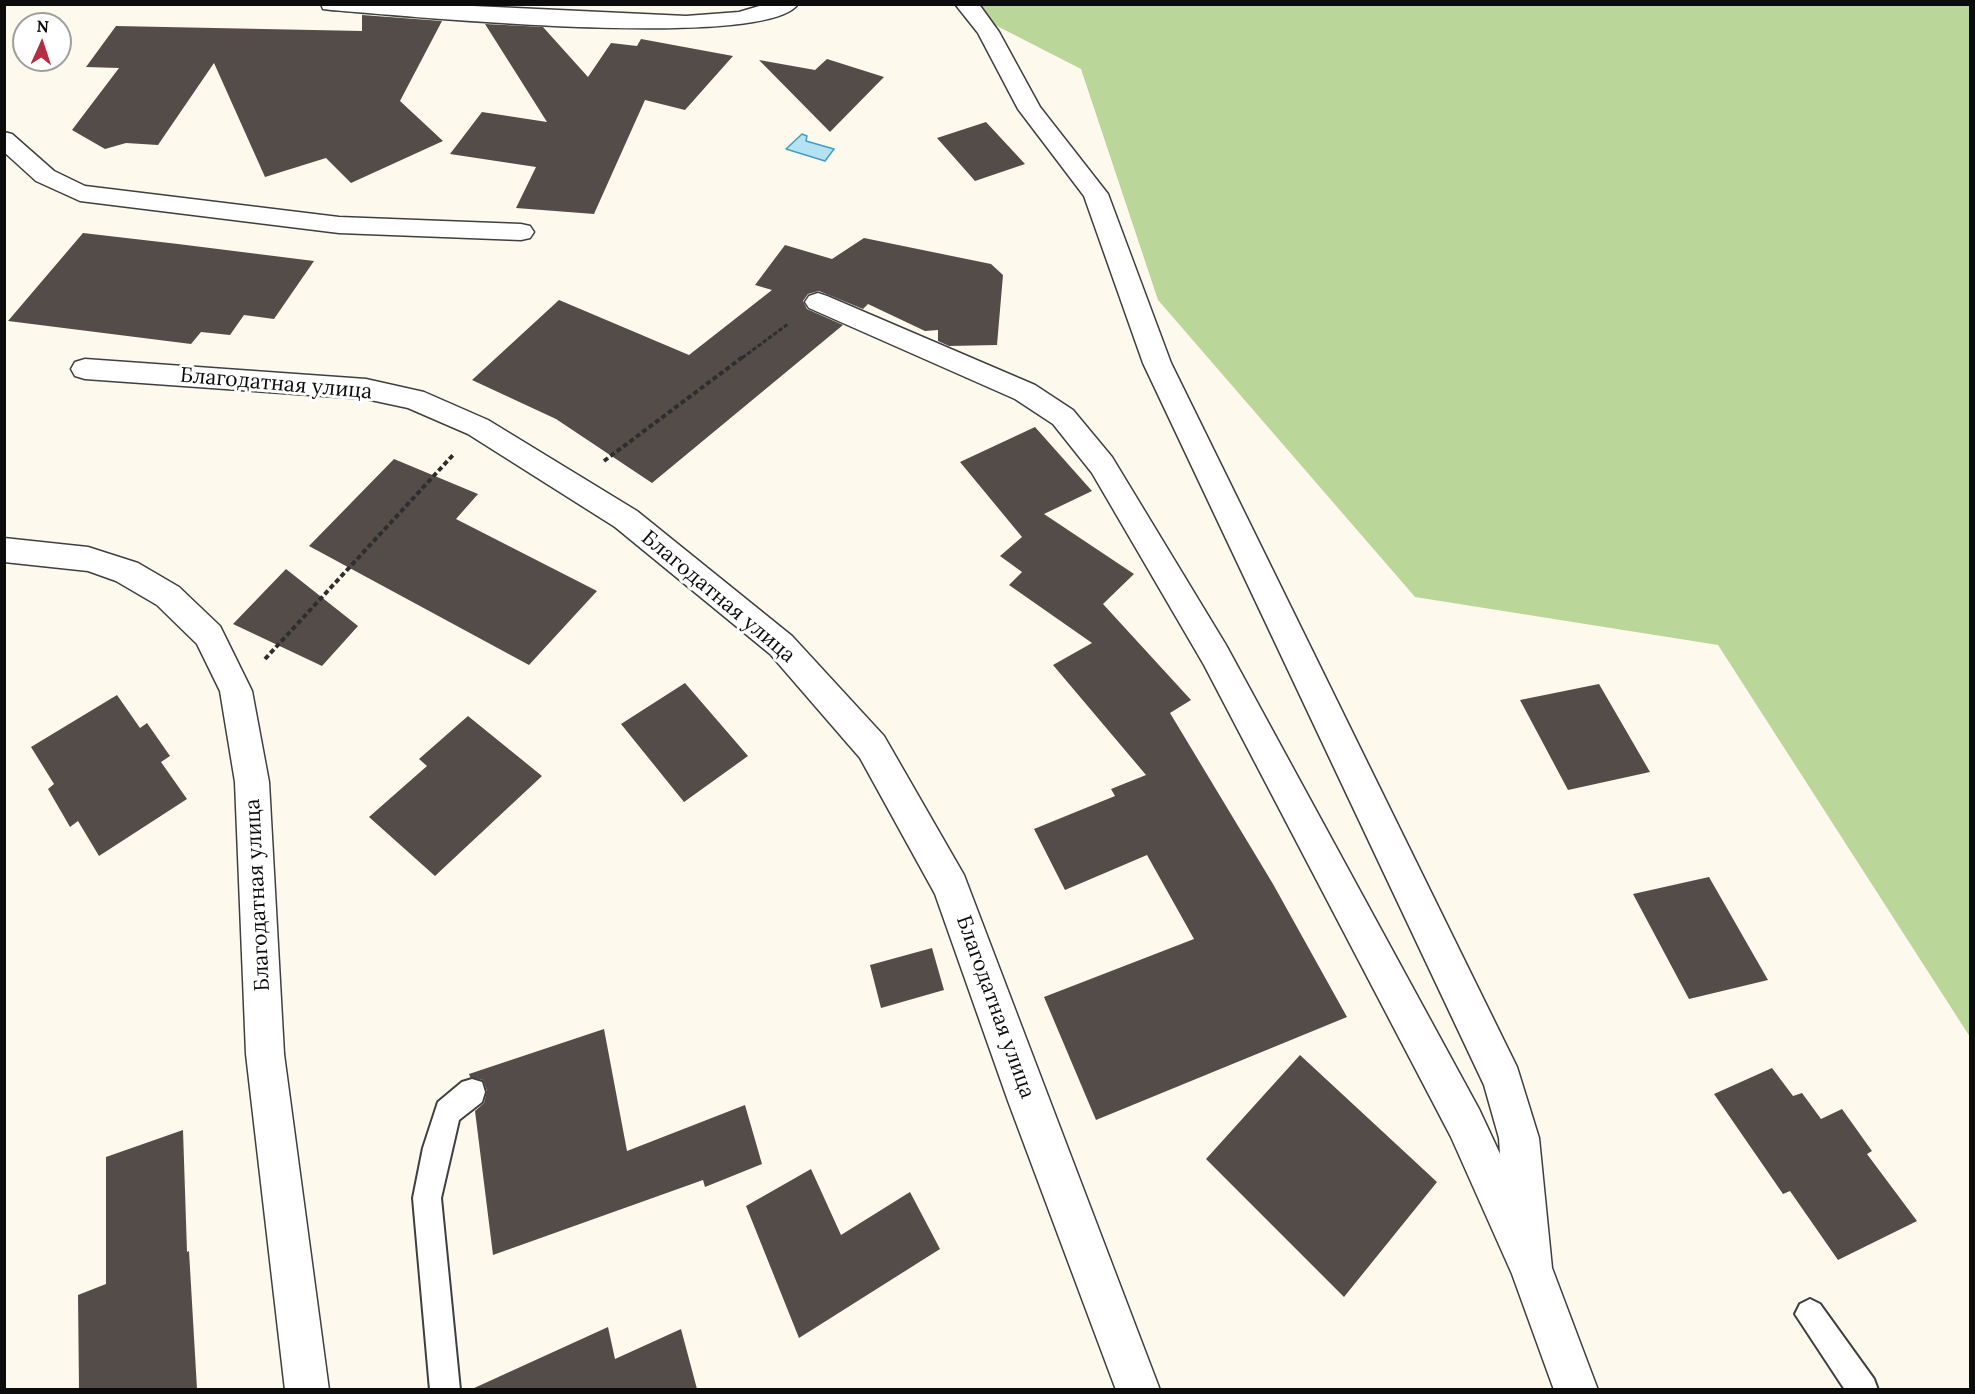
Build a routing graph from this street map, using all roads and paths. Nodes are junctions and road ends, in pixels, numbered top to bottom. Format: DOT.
graph roads {
  1 [pos="331,4"];
  2 [pos="788,4"];
  3 [pos="964,4"];
  4 [pos="4,139"];
  5 [pos="521,232"];
  6 [pos="818,302"];
  7 [pos="85,369"];
  8 [pos="478,427"];
  9 [pos="573,485"];
  10 [pos="4,550"];
  11 [pos="236,691"];
  12 [pos="472,1092"];
  13 [pos="1531,1268"];
  14 [pos="1810,1314"];
  15 [pos="307,1389"];
  16 [pos="445,1389"];
  17 [pos="1138,1389"];
  18 [pos="1576,1389"];
  19 [pos="1863,1389"];
  1 -- 2 [label="street"];
  3 -- 13 [label="street"];
  4 -- 5 [label="street"];
  6 -- 9 [label="path"];
  6 -- 13 [label="street"];
  7 -- 8 [label="street, Благодатная улица"];
  8 -- 9 [label="street, Благодатная улица"];
  8 -- 11 [label="path"];
  9 -- 17 [label="street, Благодатная улица"];
  10 -- 11 [label="street, Благодатная улица"];
  11 -- 15 [label="street, Благодатная улица"];
  12 -- 16 [label="lane"];
  13 -- 18 [label="street"];
  14 -- 19 [label="lane"];
}
